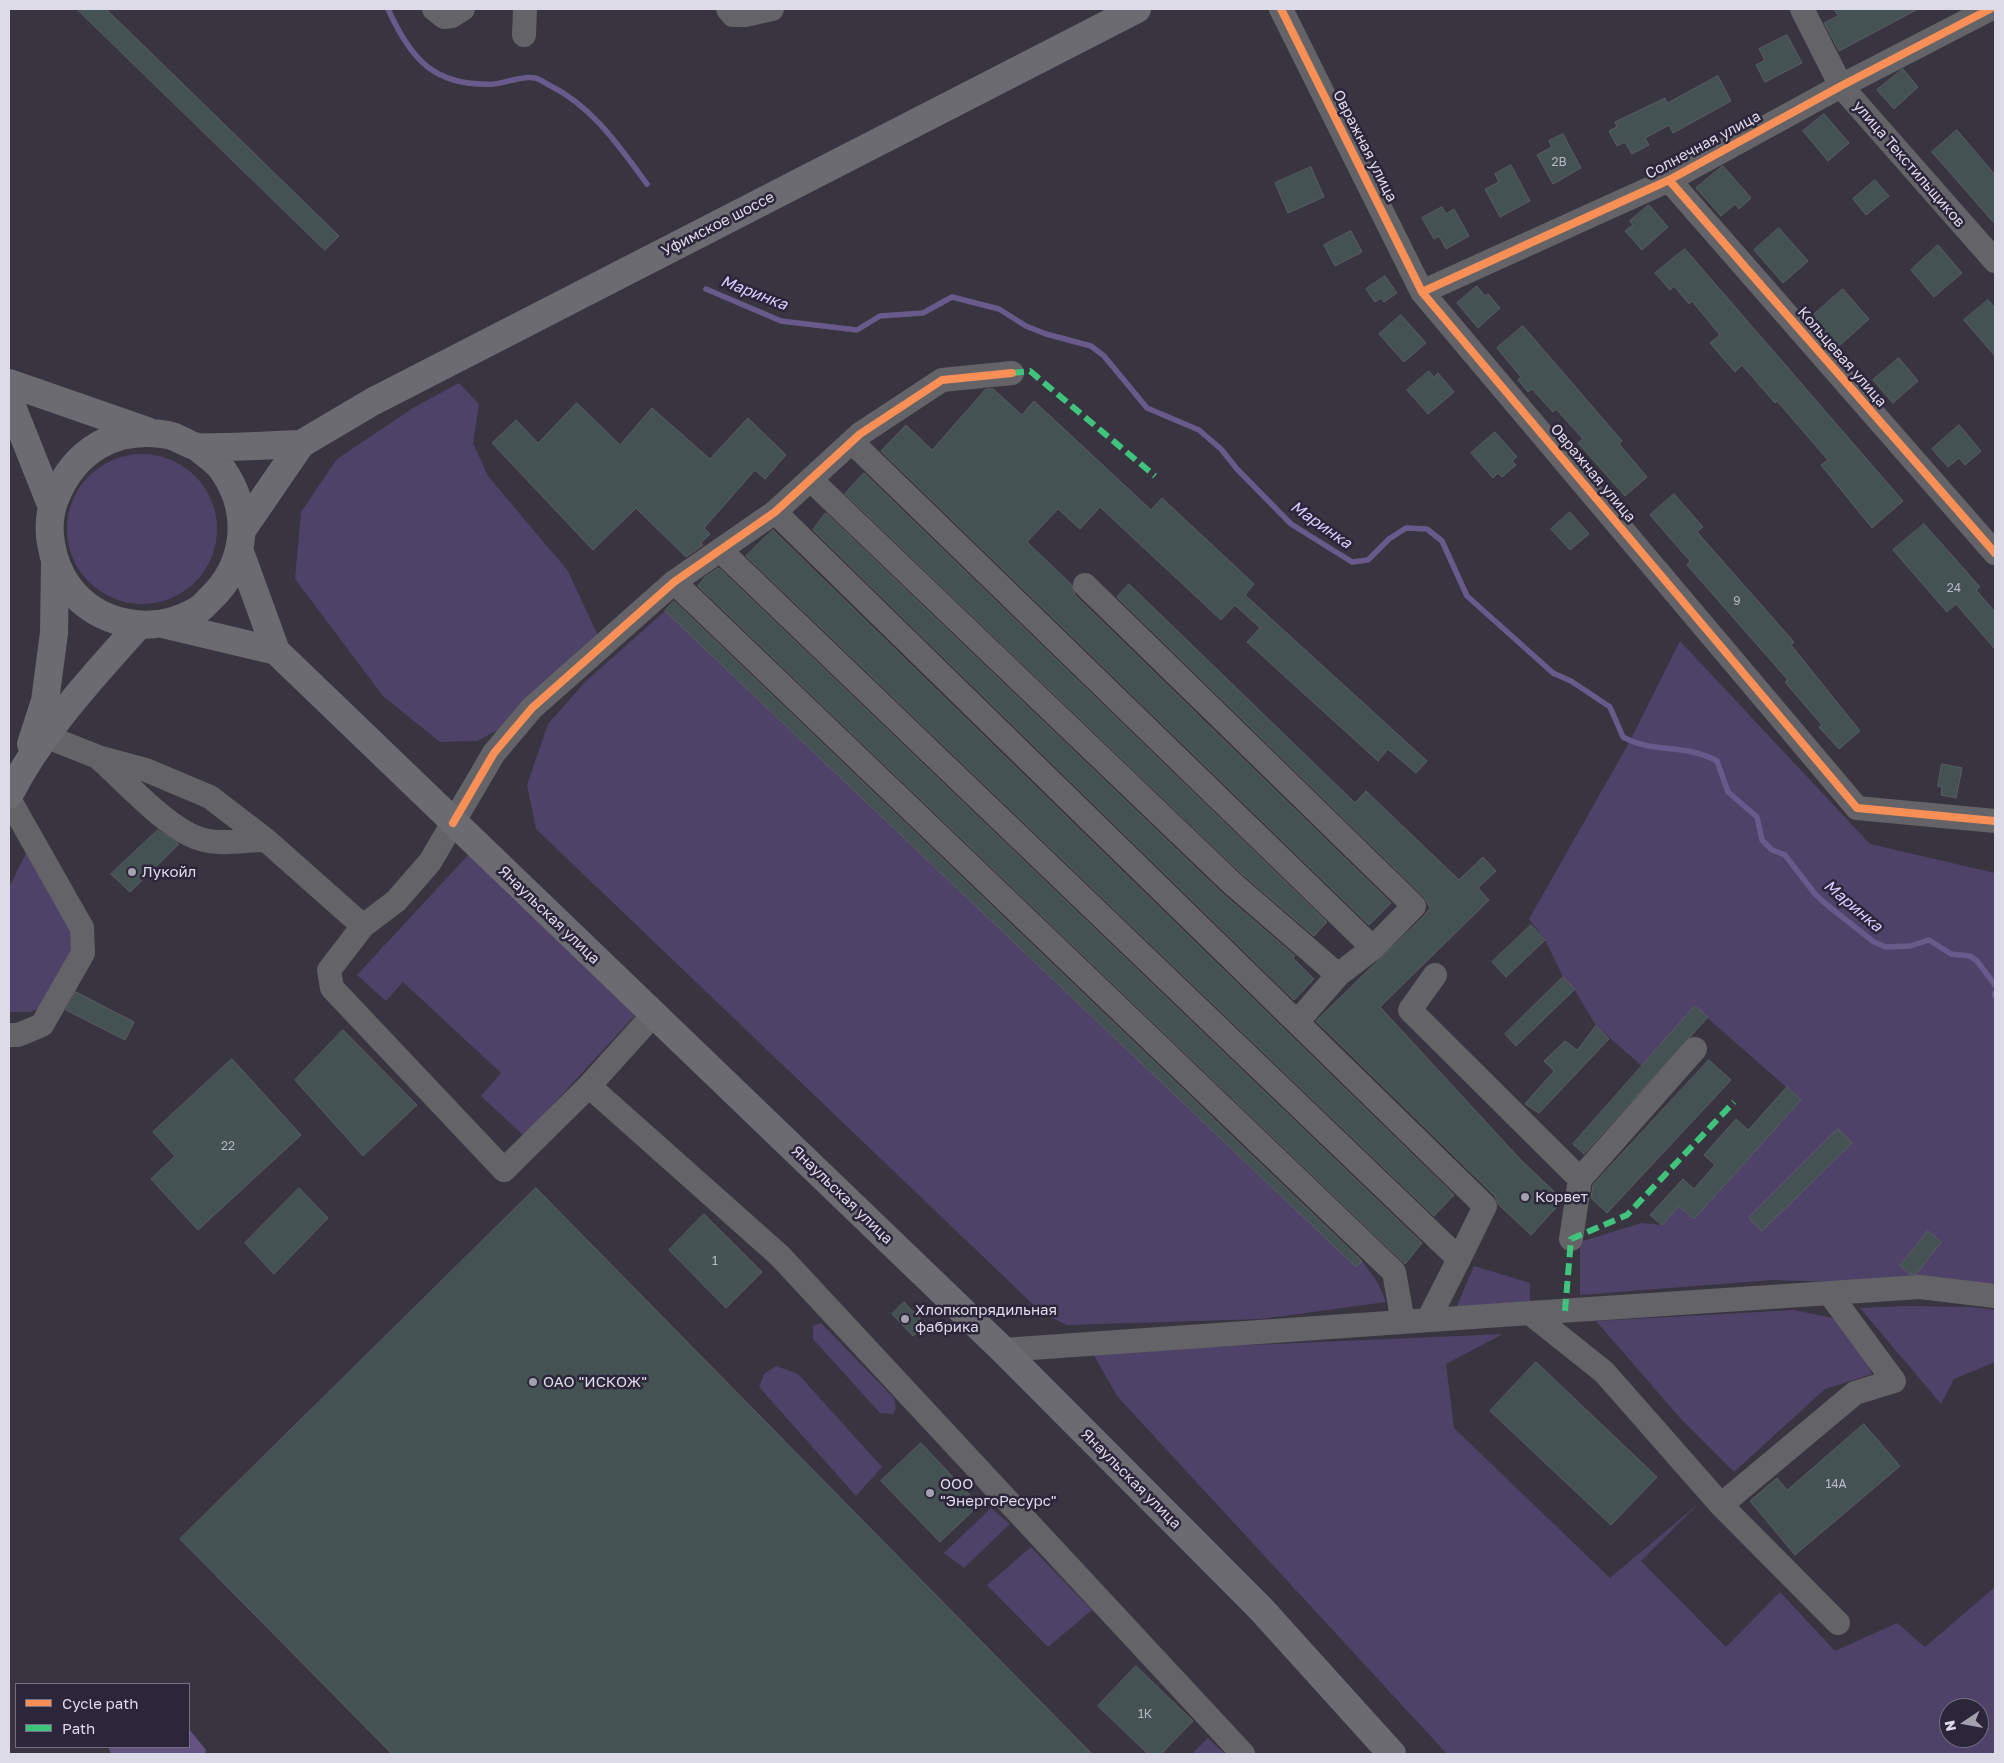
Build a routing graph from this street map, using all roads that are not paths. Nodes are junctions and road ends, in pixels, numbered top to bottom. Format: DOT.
graph roads {
  1 [pos="434,9"];
  2 [pos="463,9"];
  3 [pos="525,9"];
  4 [pos="728,9"];
  5 [pos="772,9"];
  6 [pos="1137,9"];
  7 [pos="1281,9"];
  8 [pos="1802,9"];
  9 [pos="1990,9"];
  10 [pos="524,35"];
  11 [pos="1841,86"];
  12 [pos="1669,180"];
  13 [pos="1995,261"];
  14 [pos="1422,292"];
  15 [pos="1012,373"];
  16 [pos="9,383"];
  17 [pos="9,399"];
  18 [pos="150,432"];
  19 [pos="852,442"];
  20 [pos="301,444"];
  21 [pos="196,447"];
  22 [pos="811,480"];
  23 [pos="52,507"];
  24 [pos="775,512"];
  25 [pos="241,541"];
  26 [pos="720,550"];
  27 [pos="1995,553"];
  28 [pos="55,560"];
  29 [pos="674,582"];
  30 [pos="1084,585"];
  31 [pos="150,625"];
  32 [pos="276,651"];
  33 [pos="45,736"];
  34 [pos="98,757"];
  35 [pos="25,764"];
  36 [pos="9,794"];
  37 [pos="9,799"];
  38 [pos="1995,821"];
  39 [pos="454,823"];
  40 [pos="266,840"];
  41 [pos="362,926"];
  42 [pos="1373,948"];
  43 [pos="1338,975"];
  44 [pos="1435,975"];
  45 [pos="653,1015"];
  46 [pos="1297,1022"];
  47 [pos="9,1035"];
  48 [pos="1695,1049"];
  49 [pos="589,1086"];
  50 [pos="1580,1179"];
  51 [pos="1571,1239"];
  52 [pos="1459,1259"];
  53 [pos="1830,1294"];
  54 [pos="1995,1296"];
  55 [pos="1530,1313"];
  56 [pos="1428,1320"];
  57 [pos="1403,1322"];
  58 [pos="1003,1350"];
  59 [pos="1721,1505"];
  60 [pos="1838,1622"];
  61 [pos="1243,1754"];
  62 [pos="1392,1754"];
  1 -- 2 [label="street"];
  3 -- 10 [label="street"];
  4 -- 5 [label="street"];
  6 -- 20 [label="main road, Уфимское шоссе"];
  7 -- 14 [label="street, Овражная улица"];
  8 -- 11 [label="street, улица Текстильщиков"];
  9 -- 11 [label="street, Солнечная улица"];
  11 -- 12 [label="street, Солнечная улица"];
  11 -- 13 [label="street, улица Текстильщиков"];
  12 -- 14 [label="street, Солнечная улица"];
  12 -- 27 [label="street, Кольцевая улица"];
  14 -- 38 [label="street, Овражная улица"];
  15 -- 19 [label="street"];
  16 -- 18 [label="main road"];
  17 -- 23 [label="main road"];
  18 -- 21 [label="main road"];
  18 -- 23 [label="main road"];
  19 -- 22 [label="street"];
  19 -- 42 [label="street"];
  20 -- 21 [label="main road"];
  20 -- 25 [label="main road"];
  21 -- 25 [label="main road"];
  22 -- 24 [label="street"];
  22 -- 43 [label="street"];
  23 -- 28 [label="main road"];
  24 -- 26 [label="street"];
  24 -- 46 [label="street"];
  25 -- 31 [label="main road"];
  25 -- 32 [label="main road"];
  26 -- 29 [label="street"];
  26 -- 52 [label="street"];
  28 -- 31 [label="main road"];
  28 -- 35 [label="main road"];
  29 -- 39 [label="street"];
  29 -- 57 [label="street"];
  30 -- 42 [label="street"];
  31 -- 32 [label="main road"];
  31 -- 33 [label="main road"];
  32 -- 39 [label="main road, Янаульская улица"];
  33 -- 34 [label="street"];
  33 -- 35 [label="main road"];
  34 -- 40 [label="street"];
  34 -- 40 [label="street"];
  35 -- 36 [label="main road"];
  37 -- 47 [label="street"];
  39 -- 41 [label="street"];
  39 -- 45 [label="main road, Янаульская улица"];
  40 -- 41 [label="street"];
  41 -- 49 [label="street"];
  42 -- 43 [label="street"];
  43 -- 46 [label="street"];
  44 -- 50 [label="street"];
  45 -- 49 [label="street"];
  45 -- 58 [label="main road, Янаульская улица"];
  46 -- 52 [label="street"];
  48 -- 50 [label="street"];
  49 -- 61 [label="street"];
  50 -- 51 [label="street"];
  52 -- 56 [label="street"];
  53 -- 54 [label="street"];
  53 -- 55 [label="street"];
  53 -- 59 [label="street"];
  55 -- 56 [label="street"];
  55 -- 59 [label="street"];
  56 -- 57 [label="street"];
  57 -- 58 [label="street"];
  58 -- 62 [label="main road, Янаульская улица"];
  59 -- 60 [label="street"];
}
